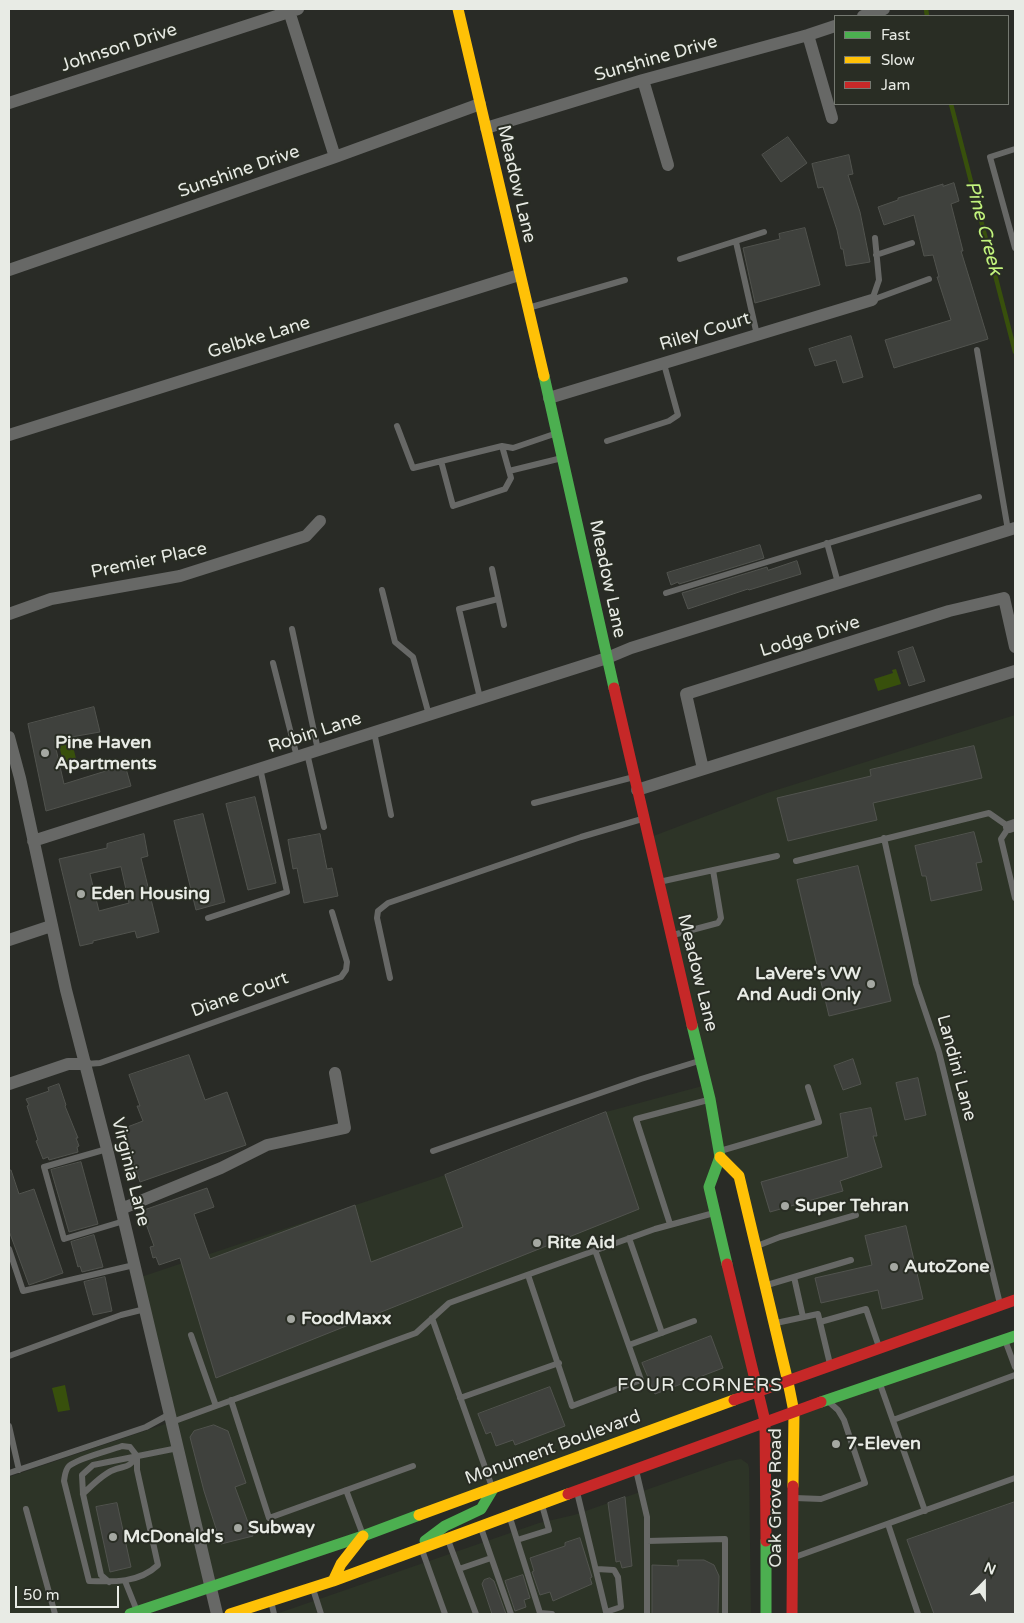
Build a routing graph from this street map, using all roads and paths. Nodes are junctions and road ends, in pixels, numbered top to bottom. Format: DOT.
graph roads {
  1 [pos="458,9"];
  2 [pos="884,9"];
  3 [pos="294,10"];
  4 [pos="866,15"];
  5 [pos="834,26"];
  6 [pos="808,36"];
  7 [pos="643,80"];
  8 [pos="9,103"];
  9 [pos="480,104"];
  10 [pos="832,118"];
  11 [pos="486,128"];
  12 [pos="1015,149"];
  13 [pos="335,157"];
  14 [pos="668,165"];
  15 [pos="764,232"];
  16 [pos="875,238"];
  17 [pos="736,242"];
  18 [pos="912,243"];
  19 [pos="1015,248"];
  20 [pos="876,256"];
  21 [pos="680,259"];
  22 [pos="9,270"];
  23 [pos="519,275"];
  24 [pos="625,280"];
  25 [pos="929,280"];
  26 [pos="872,300"];
  27 [pos="527,308"];
  28 [pos="757,335"];
  29 [pos="977,350"];
  30 [pos="664,364"];
  31 [pos="549,398"];
  32 [pos="397,426"];
  33 [pos="557,433"];
  34 [pos="9,435"];
  35 [pos="607,442"];
  36 [pos="502,446"];
  37 [pos="562,458"];
  38 [pos="442,461"];
  39 [pos="509,471"];
  40 [pos="979,496"];
  41 [pos="320,521"];
  42 [pos="1012,529"];
  43 [pos="827,543"];
  44 [pos="492,569"];
  45 [pos="838,583"];
  46 [pos="382,590"];
  47 [pos="666,593"];
  48 [pos="498,599"];
  49 [pos="9,614"];
  50 [pos="1011,614"];
  51 [pos="504,625"];
  52 [pos="292,628"];
  53 [pos="1015,647"];
  54 [pos="607,658"];
  55 [pos="273,663"];
  56 [pos="1015,670"];
  57 [pos="480,698"];
  58 [pos="429,715"];
  59 [pos="374,732"];
  60 [pos="9,737"];
  61 [pos="307,753"];
  62 [pos="260,768"];
  63 [pos="703,769"];
  64 [pos="634,776"];
  65 [pos="14,780"];
  66 [pos="637,790"];
  67 [pos="534,803"];
  68 [pos="391,815"];
  69 [pos="644,818"];
  70 [pos="1012,826"];
  71 [pos="324,827"];
  72 [pos="884,838"];
  73 [pos="33,841"];
  74 [pos="777,856"];
  75 [pos="796,861"];
  76 [pos="713,870"];
  77 [pos="658,882"];
  78 [pos="1015,898"];
  79 [pos="332,912"];
  80 [pos="208,918"];
  81 [pos="51,926"];
  82 [pos="670,936"];
  83 [pos="9,940"];
  84 [pos="390,978"];
  85 [pos="700,1061"];
  86 [pos="86,1064"];
  87 [pos="335,1073"];
  88 [pos="9,1084"];
  89 [pos="808,1087"];
  90 [pos="710,1099"];
  91 [pos="107,1149"];
  92 [pos="433,1152"];
  93 [pos="720,1154"];
  94 [pos="715,1213"];
  95 [pos="123,1215"];
  96 [pos="856,1215"];
  97 [pos="670,1224"];
  98 [pos="629,1238"];
  99 [pos="756,1246"];
  100 [pos="9,1249"];
  101 [pos="595,1250"];
  102 [pos="851,1260"];
  103 [pos="134,1265"];
  104 [pos="528,1275"];
  105 [pos="794,1277"];
  106 [pos="765,1285"];
  107 [pos="1015,1300"];
  108 [pos="1000,1305"];
  109 [pos="145,1309"];
  110 [pos="803,1317"];
  111 [pos="432,1318"];
  112 [pos="694,1321"];
  113 [pos="820,1322"];
  114 [pos="774,1324"];
  115 [pos="662,1333"];
  116 [pos="191,1335"];
  117 [pos="1010,1338"];
  118 [pos="629,1344"];
  119 [pos="880,1348"];
  120 [pos="9,1356"];
  121 [pos="559,1363"];
  122 [pos="830,1366"];
  123 [pos="1015,1368"];
  124 [pos="1015,1375"];
  125 [pos="788,1382"];
  126 [pos="880,1382"];
  127 [pos="757,1392"];
  128 [pos="460,1398"];
  129 [pos="231,1400"];
  130 [pos="827,1401"];
  131 [pos="216,1406"];
  132 [pos="794,1412"];
  133 [pos="171,1418"];
  134 [pos="893,1420"];
  135 [pos="765,1421"];
  136 [pos="9,1426"];
  137 [pos="178,1448"];
  138 [pos="137,1456"];
  139 [pos="413,1466"];
  140 [pos="19,1470"];
  141 [pos="636,1470"];
  142 [pos="9,1473"];
  143 [pos="1015,1478"];
  144 [pos="493,1489"];
  145 [pos="346,1490"];
  146 [pos="577,1491"];
  147 [pos="83,1494"];
  148 [pos="794,1498"];
  149 [pos="542,1504"];
  150 [pos="26,1509"];
  151 [pos="925,1511"];
  152 [pos="510,1516"];
  153 [pos="888,1524"];
  154 [pos="481,1527"];
  155 [pos="363,1536"];
  156 [pos="448,1539"];
  157 [pos="517,1540"];
  158 [pos="647,1541"];
  159 [pos="422,1549"];
  160 [pos="408,1554"];
  161 [pos="491,1558"];
  162 [pos="793,1558"];
  163 [pos="459,1569"];
  164 [pos="596,1569"];
  165 [pos="109,1582"];
  166 [pos="125,1582"];
  167 [pos="333,1582"];
  168 [pos="210,1588"];
  169 [pos="312,1588"];
  170 [pos="271,1600"];
  171 [pos="134,1613"];
  172 [pos="55,1614"];
  173 [pos="217,1614"];
  174 [pos="230,1614"];
  175 [pos="274,1614"];
  176 [pos="320,1614"];
  177 [pos="445,1614"];
  178 [pos="476,1614"];
  179 [pos="511,1614"];
  180 [pos="552,1614"];
  181 [pos="647,1614"];
  182 [pos="725,1614"];
  183 [pos="766,1614"];
  184 [pos="792,1614"];
  185 [pos="918,1614"];
  1 -- 9 [label="main road, Meadow Lane"];
  2 -- 4 [label="street"];
  3 -- 8 [label="street, Johnson Drive"];
  3 -- 13 [label="street"];
  5 -- 6 [label="street, Sunshine Drive"];
  6 -- 7 [label="street, Sunshine Drive"];
  6 -- 10 [label="street"];
  7 -- 11 [label="street, Sunshine Drive"];
  7 -- 14 [label="street"];
  9 -- 11 [label="main road, Meadow Lane"];
  9 -- 13 [label="street, Sunshine Drive"];
  11 -- 23 [label="main road, Meadow Lane"];
  12 -- 19 [label="lane"];
  13 -- 22 [label="street, Sunshine Drive"];
  15 -- 17 [label="lane"];
  16 -- 20 [label="lane"];
  17 -- 21 [label="lane"];
  17 -- 28 [label="lane"];
  18 -- 20 [label="lane"];
  20 -- 26 [label="lane"];
  23 -- 27 [label="main road, Meadow Lane"];
  23 -- 34 [label="street, Gelbke Lane"];
  24 -- 27 [label="lane"];
  25 -- 26 [label="lane"];
  26 -- 28 [label="street, Riley Court"];
  27 -- 31 [label="main road, Meadow Lane"];
  28 -- 30 [label="street, Riley Court"];
  29 -- 42 [label="lane"];
  30 -- 31 [label="street, Riley Court"];
  30 -- 35 [label="lane"];
  31 -- 33 [label="main road, Meadow Lane"];
  32 -- 38 [label="lane"];
  33 -- 36 [label="lane"];
  33 -- 37 [label="main road, Meadow Lane"];
  36 -- 38 [label="lane"];
  36 -- 39 [label="lane"];
  37 -- 39 [label="lane"];
  37 -- 54 [label="main road, Meadow Lane"];
  38 -- 39 [label="lane"];
  40 -- 43 [label="lane"];
  41 -- 49 [label="street, Premier Place"];
  42 -- 45 [label="street, Robin Lane"];
  43 -- 45 [label="lane"];
  43 -- 47 [label="lane"];
  44 -- 48 [label="lane"];
  45 -- 54 [label="street, Robin Lane"];
  46 -- 58 [label="lane"];
  48 -- 51 [label="lane"];
  48 -- 57 [label="lane"];
  50 -- 53 [label="street, Lodge Drive"];
  50 -- 63 [label="street, Lodge Drive"];
  52 -- 61 [label="lane"];
  54 -- 57 [label="street, Robin Lane"];
  54 -- 64 [label="main road, Meadow Lane"];
  55 -- 61 [label="lane"];
  56 -- 63 [label="street"];
  57 -- 58 [label="street, Robin Lane"];
  58 -- 59 [label="street, Robin Lane"];
  59 -- 61 [label="street, Robin Lane"];
  59 -- 68 [label="lane"];
  60 -- 65 [label="street, Virginia Lane"];
  61 -- 62 [label="street, Robin Lane"];
  61 -- 71 [label="lane"];
  62 -- 73 [label="street, Robin Lane"];
  62 -- 80 [label="lane"];
  63 -- 66 [label="street"];
  64 -- 66 [label="main road, Meadow Lane"];
  64 -- 67 [label="lane"];
  65 -- 73 [label="street, Virginia Lane"];
  66 -- 69 [label="main road, Meadow Lane"];
  69 -- 77 [label="main road, Meadow Lane"];
  69 -- 84 [label="lane"];
  70 -- 72 [label="lane"];
  70 -- 78 [label="lane"];
  72 -- 75 [label="lane"];
  72 -- 108 [label="lane, Landini Lane"];
  73 -- 81 [label="street, Virginia Lane"];
  74 -- 76 [label="lane"];
  76 -- 77 [label="lane"];
  76 -- 82 [label="lane"];
  77 -- 82 [label="main road, Meadow Lane"];
  79 -- 86 [label="lane, Diane Court"];
  81 -- 83 [label="street"];
  81 -- 86 [label="street, Virginia Lane"];
  82 -- 85 [label="main road, Meadow Lane"];
  85 -- 90 [label="main road, Meadow Lane"];
  85 -- 92 [label="lane"];
  86 -- 88 [label="street"];
  86 -- 91 [label="street, Virginia Lane"];
  87 -- 95 [label="street"];
  89 -- 93 [label="lane"];
  90 -- 93 [label="main road, Meadow Lane"];
  90 -- 97 [label="lane"];
  91 -- 95 [label="street, Virginia Lane"];
  91 -- 95 [label="lane"];
  93 -- 94 [label="main road, Meadow Lane"];
  93 -- 99 [label="main road"];
  94 -- 97 [label="lane"];
  94 -- 127 [label="main road, Meadow Lane"];
  95 -- 103 [label="street, Virginia Lane"];
  96 -- 99 [label="lane"];
  97 -- 98 [label="lane"];
  98 -- 101 [label="lane"];
  98 -- 115 [label="lane"];
  99 -- 106 [label="main road"];
  100 -- 103 [label="lane"];
  101 -- 104 [label="lane"];
  101 -- 118 [label="lane"];
  102 -- 105 [label="lane"];
  103 -- 109 [label="street, Virginia Lane"];
  104 -- 111 [label="lane"];
  104 -- 121 [label="lane"];
  105 -- 106 [label="lane"];
  105 -- 110 [label="lane"];
  106 -- 114 [label="main road"];
  107 -- 108 [label="main road, Monument Boulevard"];
  108 -- 119 [label="main road, Monument Boulevard"];
  109 -- 120 [label="lane"];
  109 -- 133 [label="street, Virginia Lane"];
  110 -- 113 [label="lane"];
  110 -- 114 [label="lane"];
  111 -- 128 [label="lane"];
  111 -- 129 [label="lane"];
  112 -- 115 [label="lane"];
  113 -- 119 [label="lane"];
  113 -- 122 [label="lane"];
  114 -- 125 [label="main road"];
  115 -- 118 [label="lane"];
  116 -- 131 [label="lane"];
  117 -- 123 [label="lane"];
  117 -- 126 [label="main road"];
  118 -- 121 [label="lane"];
  119 -- 122 [label="main road, Monument Boulevard"];
  121 -- 128 [label="lane"];
  122 -- 125 [label="main road, Monument Boulevard"];
  124 -- 134 [label="lane"];
  125 -- 127 [label="main road, Monument Boulevard"];
  125 -- 132 [label="main road, Oak Grove Road"];
  126 -- 130 [label="main road"];
  126 -- 134 [label="lane"];
  127 -- 135 [label="main road, Oak Grove Road"];
  127 -- 144 [label="main road, Monument Boulevard"];
  128 -- 144 [label="lane"];
  129 -- 131 [label="lane"];
  129 -- 145 [label="lane"];
  130 -- 132 [label="main road"];
  130 -- 148 [label="lane"];
  131 -- 133 [label="lane"];
  132 -- 135 [label="main road"];
  132 -- 148 [label="main road, Oak Grove Road"];
  133 -- 137 [label="street, Virginia Lane"];
  133 -- 140 [label="lane"];
  134 -- 151 [label="lane"];
  135 -- 141 [label="main road"];
  135 -- 183 [label="main road, Oak Grove Road"];
  136 -- 140 [label="lane"];
  137 -- 138 [label="lane"];
  137 -- 168 [label="street, Virginia Lane"];
  138 -- 147 [label="lane"];
  138 -- 147 [label="lane"];
  138 -- 165 [label="lane"];
  138 -- 166 [label="lane"];
  139 -- 145 [label="lane"];
  140 -- 142 [label="lane"];
  141 -- 146 [label="main road"];
  141 -- 158 [label="lane"];
  143 -- 151 [label="lane"];
  144 -- 155 [label="main road, Monument Boulevard"];
  144 -- 160 [label="main road"];
  145 -- 155 [label="lane"];
  146 -- 149 [label="main road"];
  146 -- 164 [label="lane"];
  147 -- 165 [label="lane"];
  148 -- 162 [label="main road, Oak Grove Road"];
  149 -- 152 [label="main road"];
  149 -- 157 [label="lane"];
  150 -- 172 [label="lane"];
  151 -- 153 [label="lane"];
  152 -- 154 [label="main road"];
  152 -- 157 [label="lane"];
  153 -- 162 [label="lane"];
  153 -- 185 [label="lane"];
  154 -- 156 [label="main road"];
  154 -- 161 [label="lane"];
  155 -- 167 [label="main road"];
  155 -- 168 [label="main road, Monument Boulevard"];
  156 -- 159 [label="main road"];
  156 -- 163 [label="lane"];
  157 -- 180 [label="lane"];
  158 -- 181 [label="lane"];
  158 -- 182 [label="lane"];
  159 -- 160 [label="main road"];
  159 -- 177 [label="lane"];
  160 -- 167 [label="main road"];
  161 -- 163 [label="lane"];
  161 -- 179 [label="lane"];
  162 -- 184 [label="main road, Oak Grove Road"];
  163 -- 178 [label="lane"];
  164 -- 164 [label="lane"];
  165 -- 166 [label="lane"];
  166 -- 171 [label="lane"];
  167 -- 169 [label="main road"];
  168 -- 171 [label="main road, Monument Boulevard"];
  168 -- 173 [label="street, Virginia Lane"];
  169 -- 170 [label="main road"];
  169 -- 176 [label="lane"];
  170 -- 174 [label="main road"];
  170 -- 175 [label="lane"];
}
